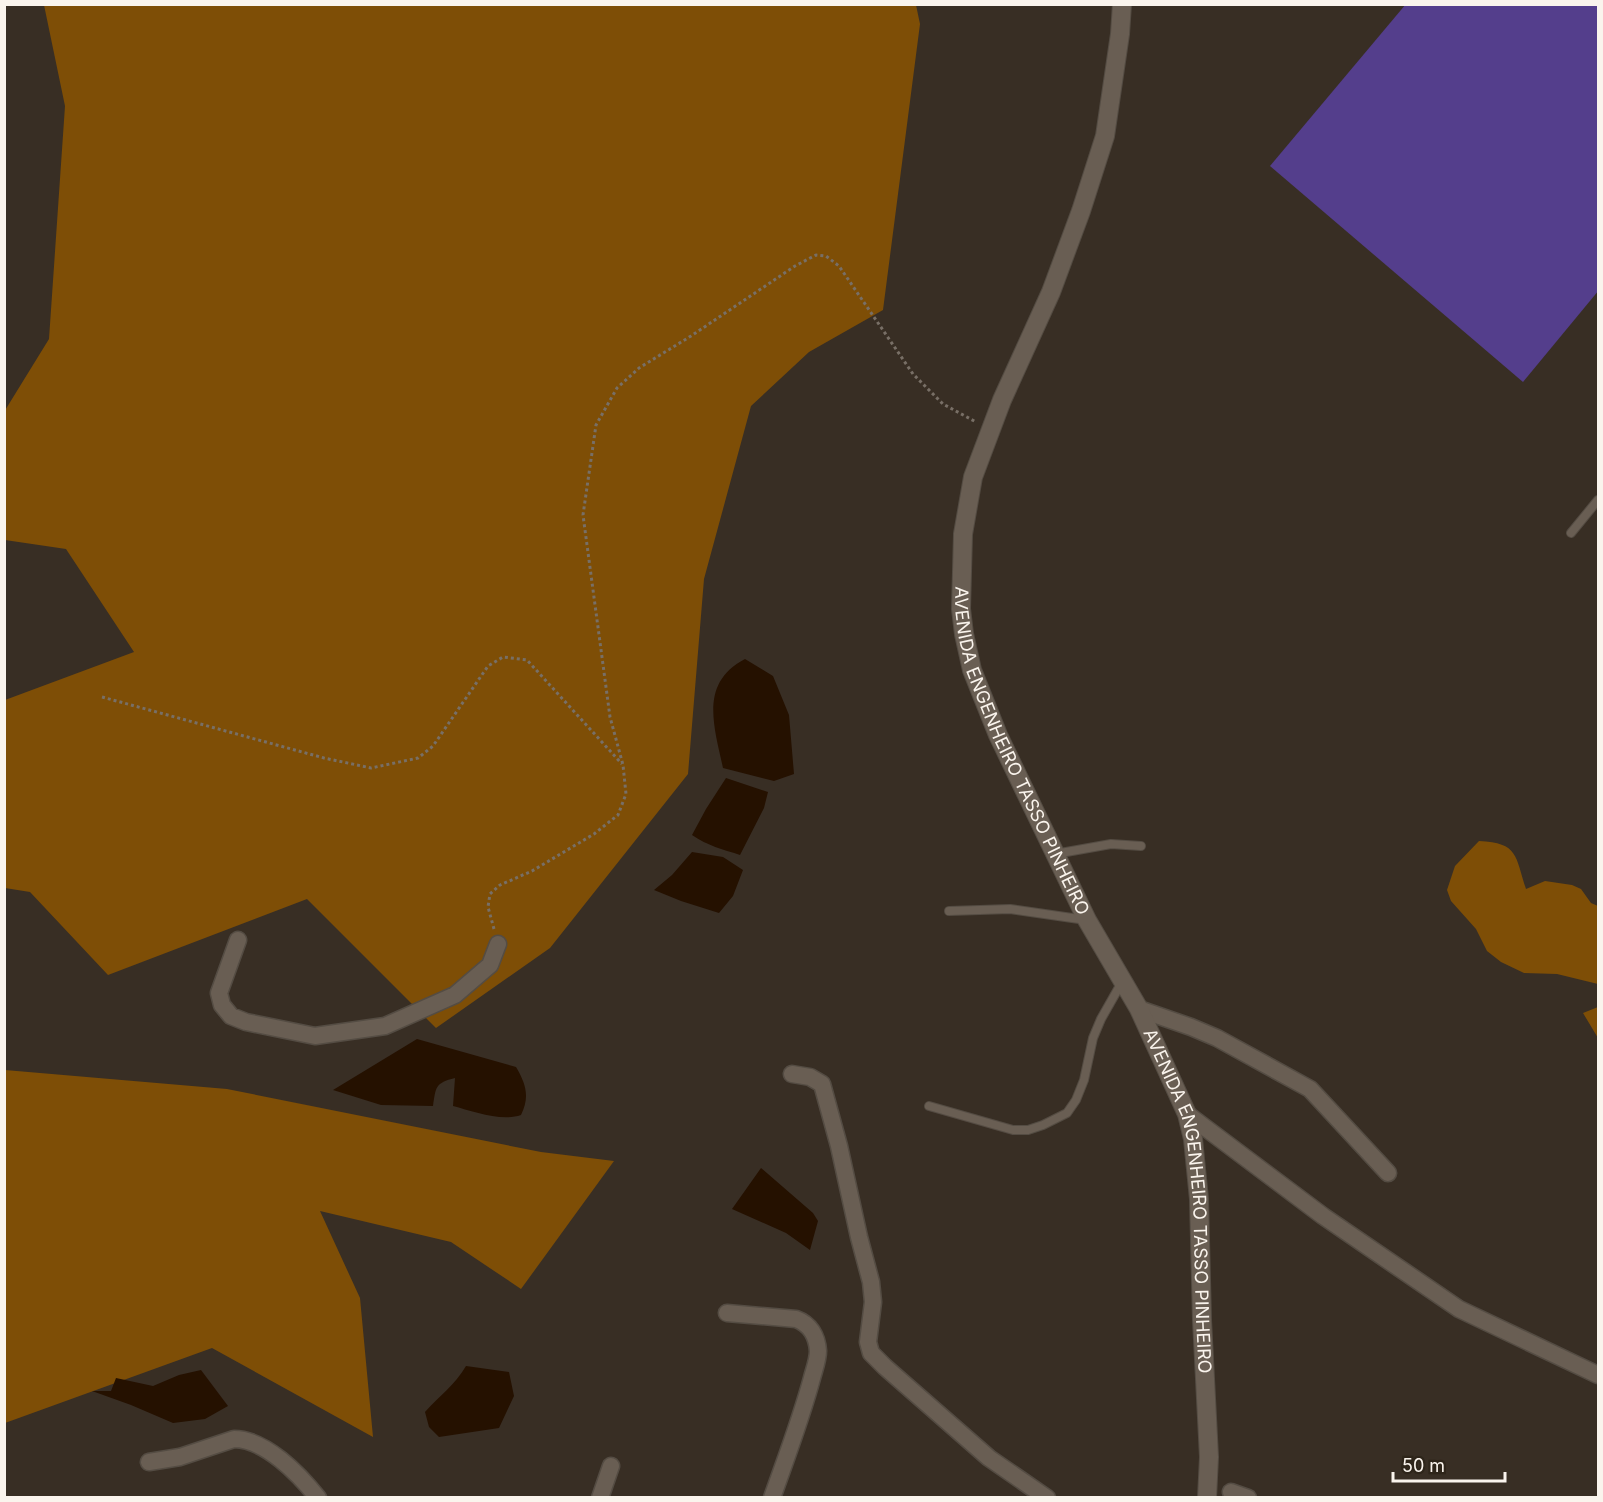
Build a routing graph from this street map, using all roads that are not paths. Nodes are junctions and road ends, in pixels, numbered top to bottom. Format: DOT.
graph roads {
  1 [pos="1122,4"];
  2 [pos="1599,500"];
  3 [pos="1571,533"];
  4 [pos="1141,846"];
  5 [pos="1054,854"];
  6 [pos="949,911"];
  7 [pos="1087,920"];
  8 [pos="238,940"];
  9 [pos="498,944"];
  10 [pos="1122,982"];
  11 [pos="1138,1009"];
  12 [pos="792,1074"];
  13 [pos="929,1106"];
  14 [pos="1187,1114"];
  15 [pos="1388,1173"];
  16 [pos="727,1313"];
  17 [pos="1599,1375"];
  18 [pos="149,1462"];
  19 [pos="611,1466"];
  20 [pos="1232,1492"];
  21 [pos="318,1497"];
  22 [pos="600,1497"];
  23 [pos="772,1497"];
  24 [pos="1047,1497"];
  25 [pos="1207,1497"];
  26 [pos="1248,1497"];
  1 -- 5 [label="main road, AVENIDA ENGENHEIRO TASSO PINHEIRO"];
  2 -- 3 [label="lane"];
  4 -- 5 [label="lane"];
  5 -- 7 [label="main road, AVENIDA ENGENHEIRO TASSO PINHEIRO"];
  6 -- 7 [label="lane"];
  7 -- 10 [label="main road, AVENIDA ENGENHEIRO TASSO PINHEIRO"];
  8 -- 9 [label="street"];
  10 -- 11 [label="main road, AVENIDA ENGENHEIRO TASSO PINHEIRO"];
  10 -- 13 [label="lane"];
  11 -- 14 [label="main road, AVENIDA ENGENHEIRO TASSO PINHEIRO"];
  11 -- 15 [label="street"];
  12 -- 24 [label="street"];
  14 -- 17 [label="street"];
  14 -- 25 [label="main road, AVENIDA ENGENHEIRO TASSO PINHEIRO"];
  16 -- 23 [label="street"];
  18 -- 21 [label="street"];
  19 -- 22 [label="street"];
  20 -- 26 [label="street"];
}
